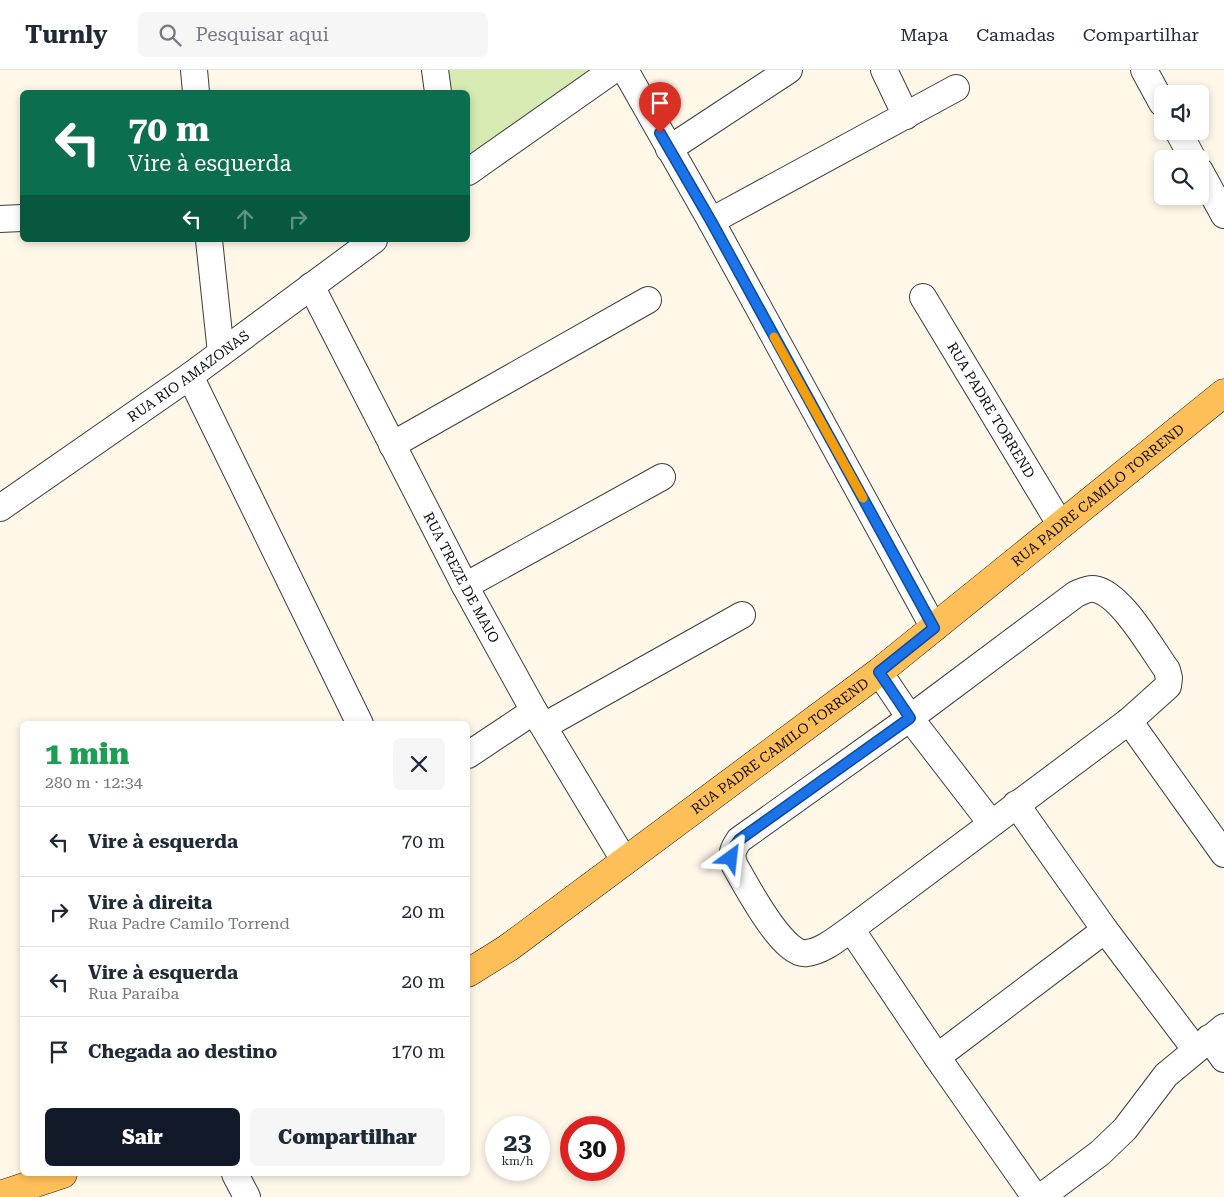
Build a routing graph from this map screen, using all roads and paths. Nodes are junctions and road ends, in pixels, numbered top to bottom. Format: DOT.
graph roads {
  1 [pos="194,70"];
  2 [pos="435,70"];
  3 [pos="613,70"];
  4 [pos="624,70"];
  5 [pos="789,70"];
  6 [pos="884,70"];
  7 [pos="1144,70"];
  8 [pos="956,88"];
  9 [pos="1154,88"];
  10 [pos="196,90"];
  11 [pos="438,90"];
  12 [pos="906,116"];
  13 [pos="669,149"];
  14 [pos="470,171"];
  15 [pos="1209,188"];
  16 [pos="1224,215"];
  17 [pos="20,218"];
  18 [pos="0,219"];
  19 [pos="711,221"];
  20 [pos="208,242"];
  21 [pos="371,242"];
  22 [pos="311,286"];
  23 [pos="923,296"];
  24 [pos="648,300"];
  25 [pos="221,353"];
  26 [pos="190,376"];
  27 [pos="1224,393"];
  28 [pos="392,445"];
  29 [pos="662,477"];
  30 [pos="0,508"];
  31 [pos="1060,524"];
  32 [pos="465,586"];
  33 [pos="742,615"];
  34 [pos="934,628"];
  35 [pos="879,672"];
  36 [pos="539,718"];
  37 [pos="910,718"];
  38 [pos="359,721"];
  39 [pos="1129,721"];
  40 [pos="470,754"];
  41 [pos="1016,804"];
  42 [pos="991,823"];
  43 [pos="1224,854"];
  44 [pos="624,860"];
  45 [pos="851,929"];
  46 [pos="1105,930"];
  47 [pos="470,972"];
  48 [pos="1210,1038"];
  49 [pos="937,1057"];
  50 [pos="1224,1059"];
  51 [pos="57,1176"];
  52 [pos="237,1176"];
  53 [pos="0,1195"];
  54 [pos="248,1197"];
  55 [pos="1036,1197"];
  56 [pos="1042,1197"];
  1 -- 10 [label="street"];
  2 -- 11 [label="street"];
  3 -- 14 [label="street"];
  4 -- 13 [label="street"];
  5 -- 13 [label="street"];
  6 -- 12 [label="street"];
  7 -- 9 [label="street"];
  8 -- 12 [label="street"];
  12 -- 19 [label="street"];
  13 -- 19 [label="street"];
  15 -- 16 [label="street"];
  17 -- 18 [label="street"];
  19 -- 34 [label="street"];
  20 -- 25 [label="street"];
  21 -- 22 [label="street, RUA RIO AMAZONAS"];
  22 -- 25 [label="street, RUA RIO AMAZONAS"];
  22 -- 28 [label="street, RUA TREZE DE MAIO"];
  23 -- 31 [label="street, RUA PADRE TORREND"];
  24 -- 28 [label="street"];
  25 -- 26 [label="street, RUA RIO AMAZONAS"];
  26 -- 30 [label="street, RUA RIO AMAZONAS"];
  26 -- 38 [label="street"];
  27 -- 31 [label="main road, RUA PADRE CAMILO TORREND"];
  28 -- 32 [label="street, RUA TREZE DE MAIO"];
  29 -- 32 [label="street"];
  31 -- 34 [label="main road, RUA PADRE CAMILO TORREND"];
  32 -- 36 [label="street, RUA TREZE DE MAIO"];
  33 -- 36 [label="street"];
  34 -- 35 [label="main road, RUA PADRE CAMILO TORREND"];
  35 -- 37 [label="street"];
  35 -- 44 [label="main road, RUA PADRE CAMILO TORREND"];
  36 -- 40 [label="street"];
  36 -- 44 [label="street, RUA TREZE DE MAIO"];
  37 -- 39 [label="street"];
  37 -- 42 [label="street"];
  37 -- 45 [label="street"];
  39 -- 41 [label="street"];
  39 -- 43 [label="street"];
  41 -- 42 [label="street"];
  41 -- 46 [label="street"];
  42 -- 45 [label="street"];
  44 -- 47 [label="main road, RUA PADRE CAMILO TORREND"];
  45 -- 49 [label="street"];
  46 -- 48 [label="street"];
  46 -- 49 [label="street"];
  48 -- 50 [label="street"];
  48 -- 56 [label="street"];
  49 -- 55 [label="street"];
  51 -- 53 [label="main road"];
  52 -- 54 [label="street"];
}
